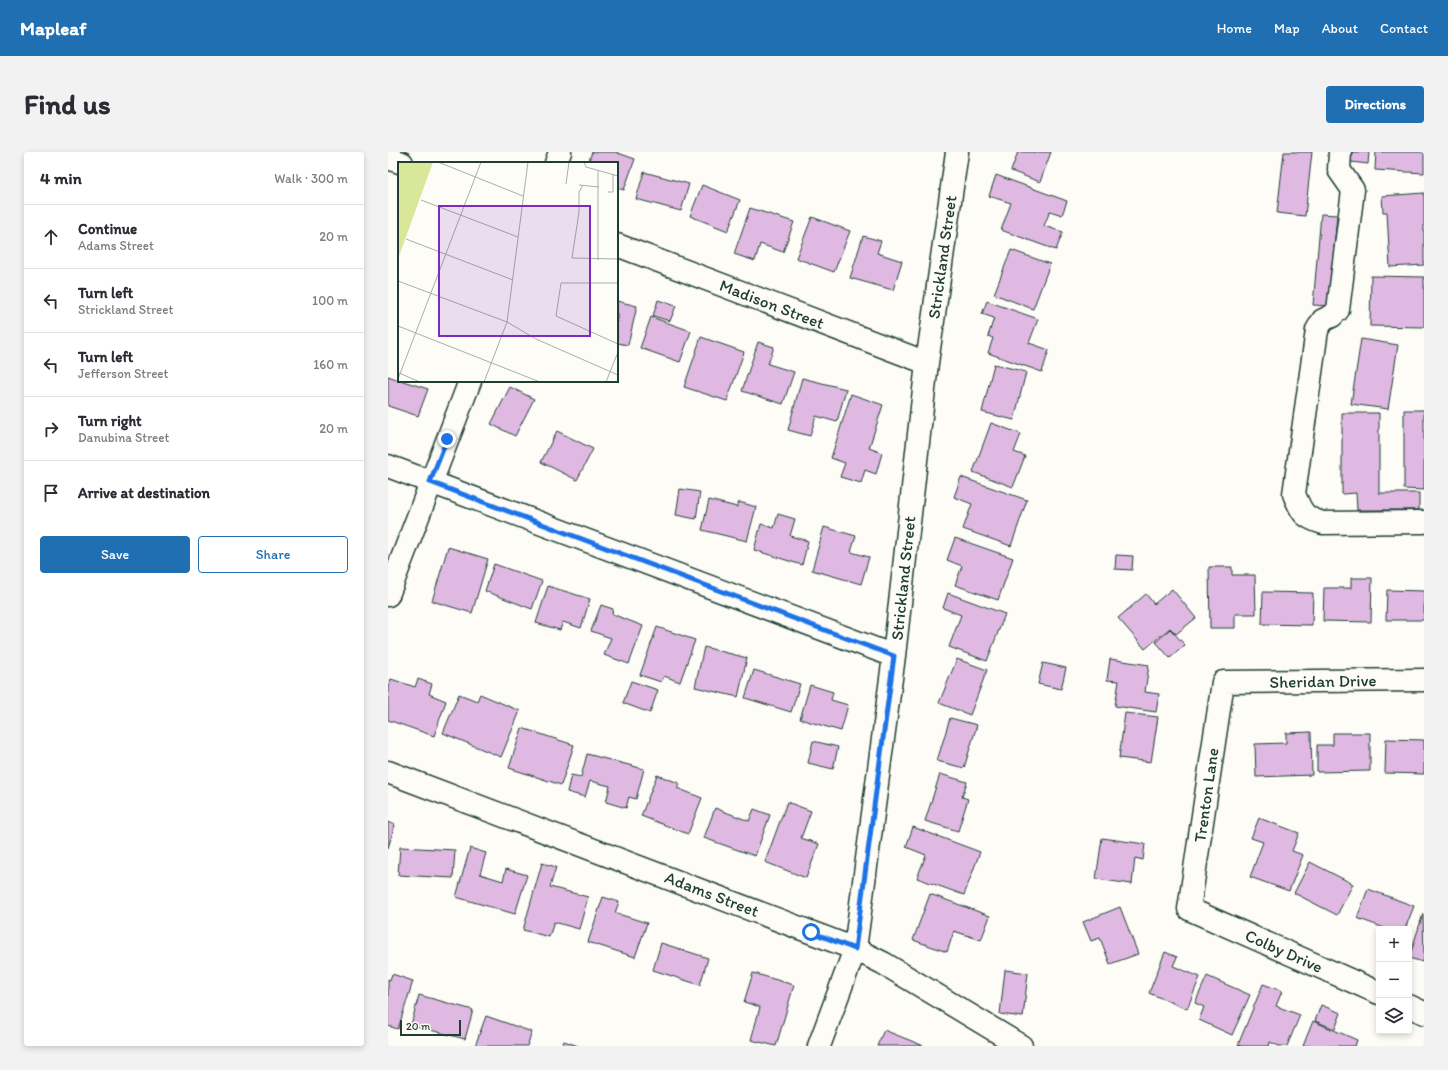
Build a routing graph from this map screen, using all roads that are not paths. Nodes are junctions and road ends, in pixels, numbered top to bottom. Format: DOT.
graph roads {
  1 [pos="560,152"];
  2 [pos="957,152"];
  3 [pos="1340,152"];
  4 [pos="388,158"];
  5 [pos="399,162"];
  6 [pos="556,162"];
  7 [pos="618,245"];
  8 [pos="927,363"];
  9 [pos="470,382"];
  10 [pos="388,466"];
  11 [pos="430,482"];
  12 [pos="1424,522"];
  13 [pos="388,595"];
  14 [pos="894,656"];
  15 [pos="1424,680"];
  16 [pos="1223,682"];
  17 [pos="388,772"];
  18 [pos="1189,909"];
  19 [pos="855,949"];
  20 [pos="1376,992"];
  21 [pos="1412,1007"];
  22 [pos="1424,1013"];
  23 [pos="819,1046"];
  24 [pos="1021,1046"];
  1 -- 6 [label="street"];
  2 -- 8 [label="street, Strickland Street"];
  3 -- 12 [label="street"];
  4 -- 5 [label="street"];
  7 -- 8 [label="street, Madison Street"];
  8 -- 14 [label="street, Strickland Street"];
  9 -- 11 [label="street"];
  10 -- 11 [label="street"];
  11 -- 13 [label="street"];
  11 -- 14 [label="street"];
  14 -- 19 [label="street, Strickland Street"];
  15 -- 16 [label="street, Sheridan Drive"];
  16 -- 18 [label="street, Trenton Lane"];
  17 -- 19 [label="street, Adams Street"];
  18 -- 20 [label="street, Colby Drive"];
  19 -- 23 [label="street, Strickland Street"];
  19 -- 24 [label="street, Adams Street"];
  21 -- 22 [label="street"];
}
